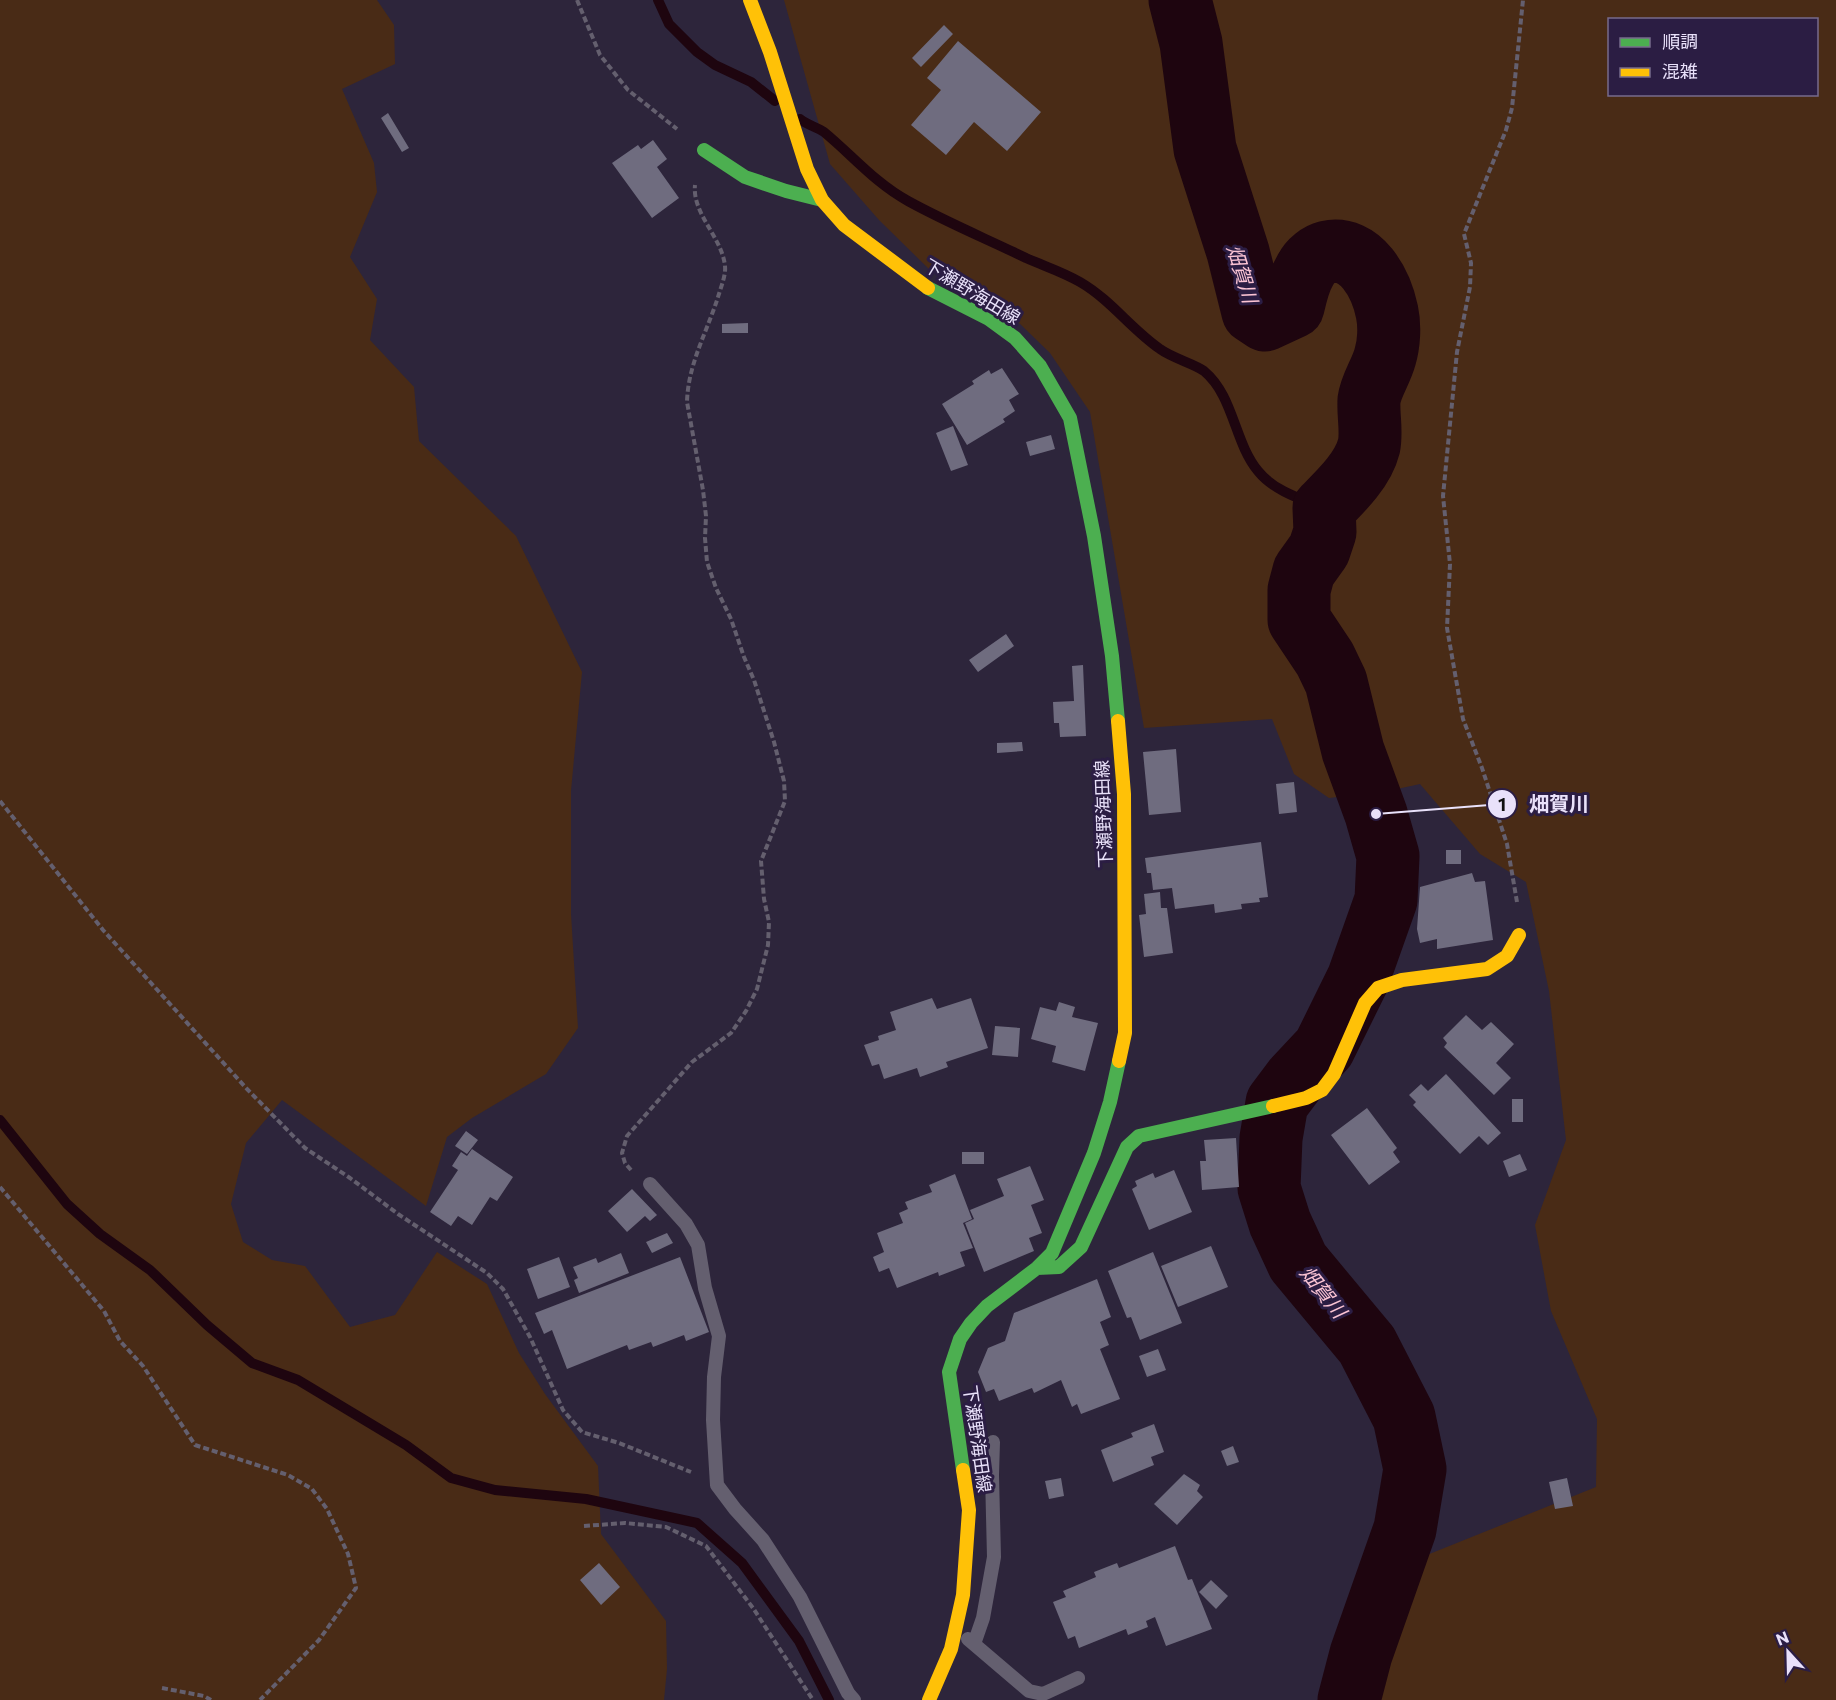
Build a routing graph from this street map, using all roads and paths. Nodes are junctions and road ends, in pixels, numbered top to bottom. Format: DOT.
graph roads {
  1 [pos="577,0"];
  2 [pos="750,0"];
  3 [pos="1522,0"];
  4 [pos="704,150"];
  5 [pos="822,200"];
  6 [pos="0,801"];
  7 [pos="1519,935"];
  8 [pos="650,1185"];
  9 [pos="0,1188"];
  10 [pos="1036,1268"];
  11 [pos="993,1442"];
  12 [pos="717,1485"];
  13 [pos="584,1526"];
  14 [pos="956,1628"];
  15 [pos="974,1644"];
  16 [pos="1078,1678"];
  17 [pos="162,1688"];
  18 [pos="211,1700"];
  19 [pos="260,1700"];
  20 [pos="813,1700"];
  21 [pos="854,1700"];
  22 [pos="928,1700"];
  1 -- 4 [label="path"];
  2 -- 5 [label="main road, 下瀬野海田線"];
  3 -- 7 [label="path"];
  4 -- 5 [label="main road"];
  4 -- 8 [label="path"];
  5 -- 10 [label="main road, 下瀬野海田線"];
  6 -- 12 [label="path"];
  7 -- 10 [label="main road"];
  8 -- 12 [label="lane"];
  9 -- 19 [label="path"];
  10 -- 14 [label="main road, 下瀬野海田線"];
  11 -- 15 [label="lane"];
  12 -- 21 [label="lane"];
  13 -- 20 [label="path"];
  14 -- 15 [label="lane"];
  14 -- 22 [label="main road, 下瀬野海田線"];
  15 -- 16 [label="lane"];
  17 -- 18 [label="path"];
}
